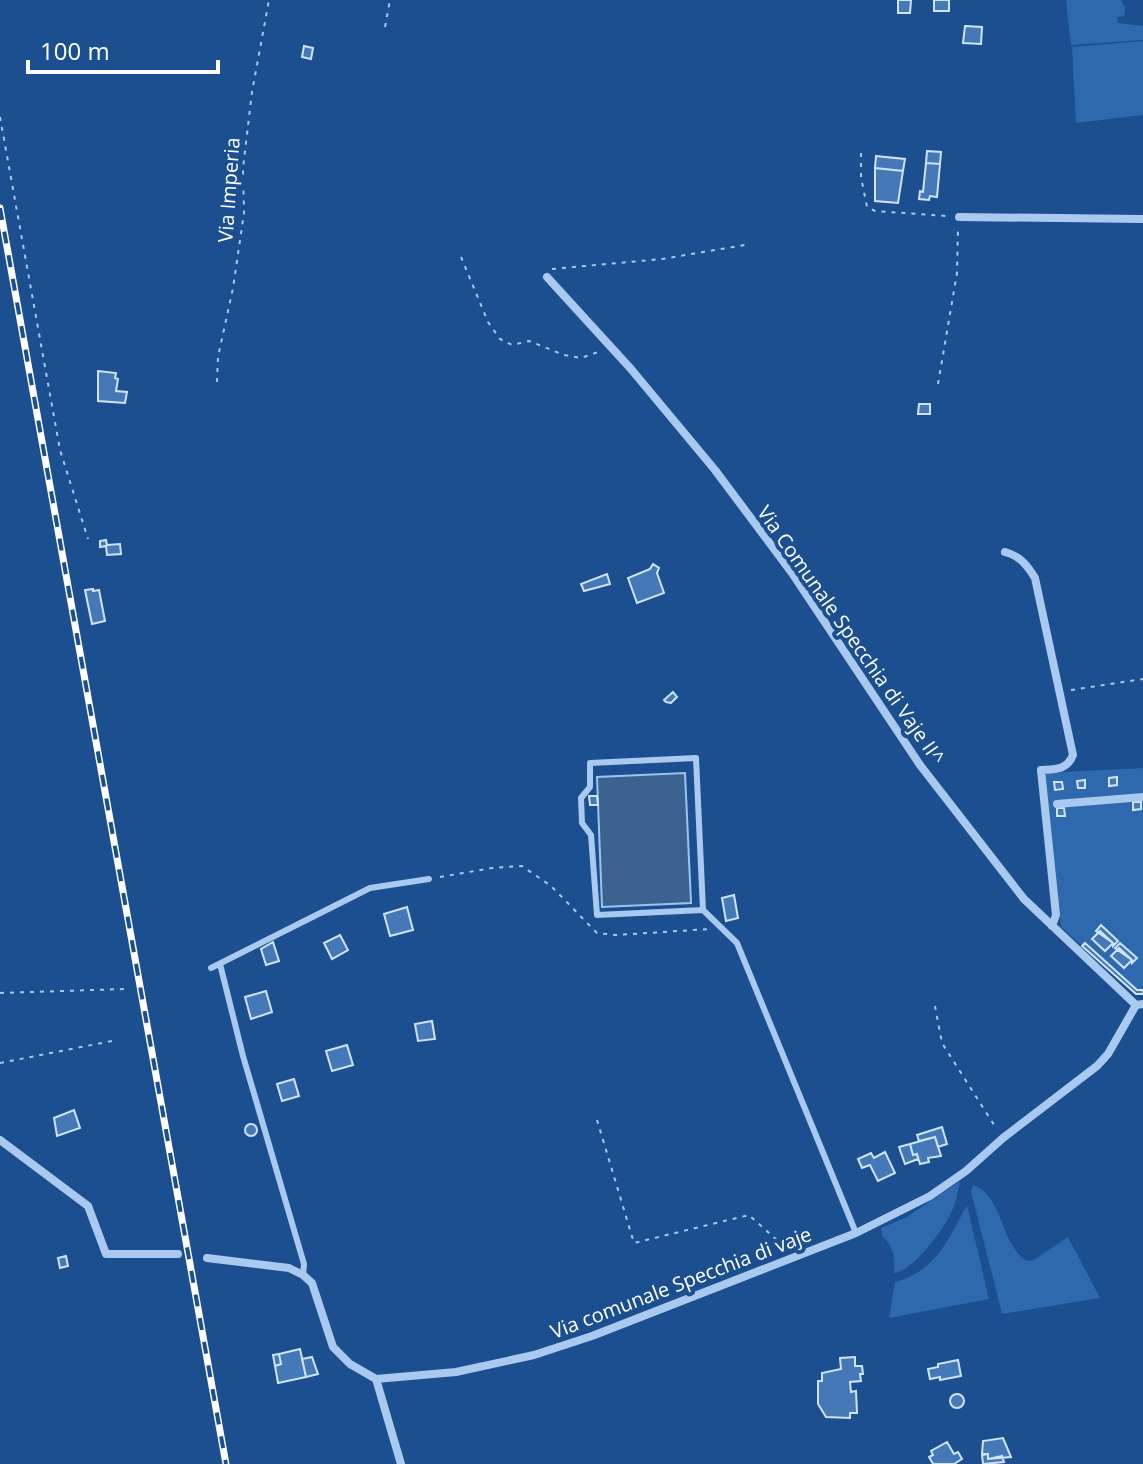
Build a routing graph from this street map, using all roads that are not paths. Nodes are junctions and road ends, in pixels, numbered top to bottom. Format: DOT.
graph roads {
  1 [pos="959,217"];
  2 [pos="1143,219"];
  3 [pos="547,277"];
  4 [pos="1005,552"];
  5 [pos="1143,797"];
  6 [pos="1057,804"];
  7 [pos="429,879"];
  8 [pos="703,910"];
  9 [pos="1052,926"];
  10 [pos="220,964"];
  11 [pos="211,968"];
  12 [pos="1140,1004"];
  13 [pos="0,1140"];
  14 [pos="856,1233"];
  15 [pos="178,1254"];
  16 [pos="207,1258"];
  17 [pos="303,1275"];
  18 [pos="376,1379"];
  19 [pos="401,1464"];
  1 -- 2 [label="street"];
  3 -- 9 [label="street, Via Comunale Specchia di Vaje II^"];
  4 -- 9 [label="street"];
  5 -- 6 [label="street"];
  7 -- 10 [label="lane"];
  8 -- 8 [label="lane"];
  8 -- 14 [label="lane"];
  9 -- 12 [label="street, Via Comunale Specchia di Vaje II^"];
  10 -- 11 [label="lane"];
  10 -- 17 [label="lane"];
  12 -- 14 [label="street, Via comunale Specchia di vaje"];
  13 -- 15 [label="street"];
  14 -- 18 [label="street, Via comunale Specchia di vaje"];
  16 -- 17 [label="street"];
  17 -- 18 [label="street"];
  18 -- 19 [label="street"];
}
